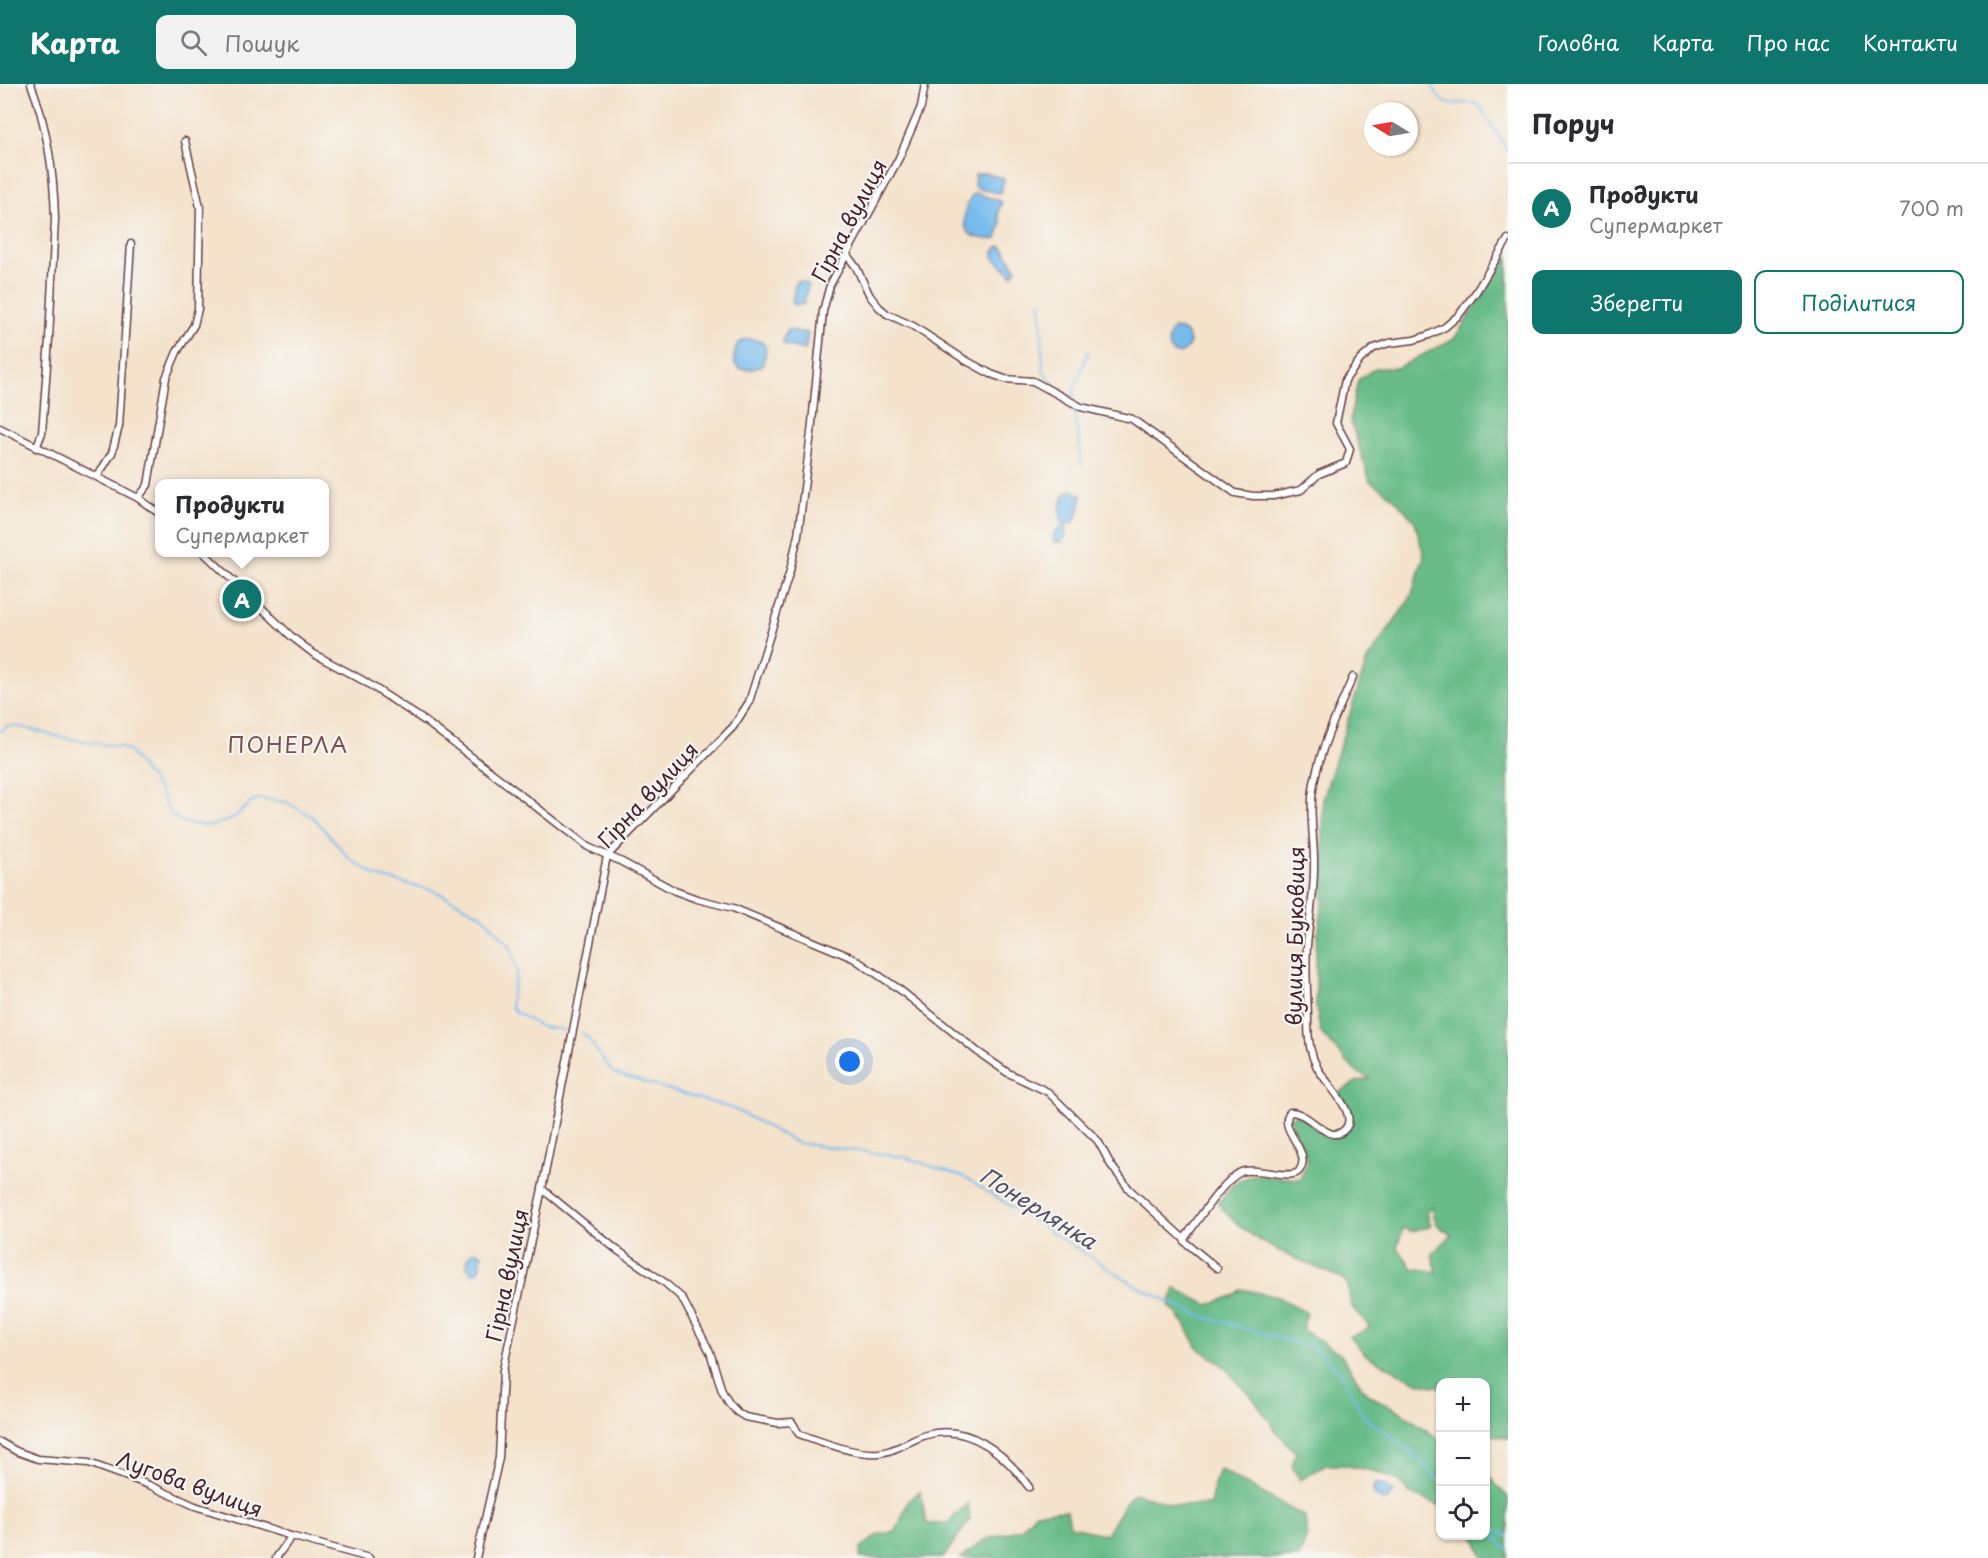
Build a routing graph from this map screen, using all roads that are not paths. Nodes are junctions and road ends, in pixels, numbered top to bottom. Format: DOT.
graph roads {
  1 [pos="31,84"];
  2 [pos="925,84"];
  3 [pos="185,141"];
  4 [pos="1508,238"];
  5 [pos="131,244"];
  6 [pos="847,255"];
  7 [pos="0,428"];
  8 [pos="36,447"];
  9 [pos="98,477"];
  10 [pos="138,498"];
  11 [pos="155,511"];
  12 [pos="208,557"];
  13 [pos="1353,677"];
  14 [pos="607,856"];
  15 [pos="542,1189"];
  16 [pos="1184,1239"];
  17 [pos="1217,1268"];
  18 [pos="0,1442"];
  19 [pos="1029,1487"];
  20 [pos="291,1537"];
  21 [pos="276,1558"];
  22 [pos="369,1558"];
  23 [pos="476,1558"];
  1 -- 8 [label="street"];
  2 -- 6 [label="street, Гірна вулиця"];
  3 -- 10 [label="street"];
  4 -- 6 [label="street"];
  5 -- 9 [label="street"];
  6 -- 14 [label="street, Гірна вулиця"];
  7 -- 8 [label="street"];
  8 -- 9 [label="street"];
  9 -- 10 [label="street"];
  10 -- 11 [label="street"];
  12 -- 14 [label="street"];
  13 -- 16 [label="street, вулиця Буковиця"];
  14 -- 15 [label="street, Гірна вулиця"];
  14 -- 16 [label="street"];
  15 -- 19 [label="street"];
  15 -- 23 [label="street, Гірна вулиця"];
  16 -- 17 [label="street"];
  18 -- 20 [label="street, Лугова вулиця"];
  20 -- 21 [label="street"];
  20 -- 22 [label="street, Лугова вулиця"];
}
